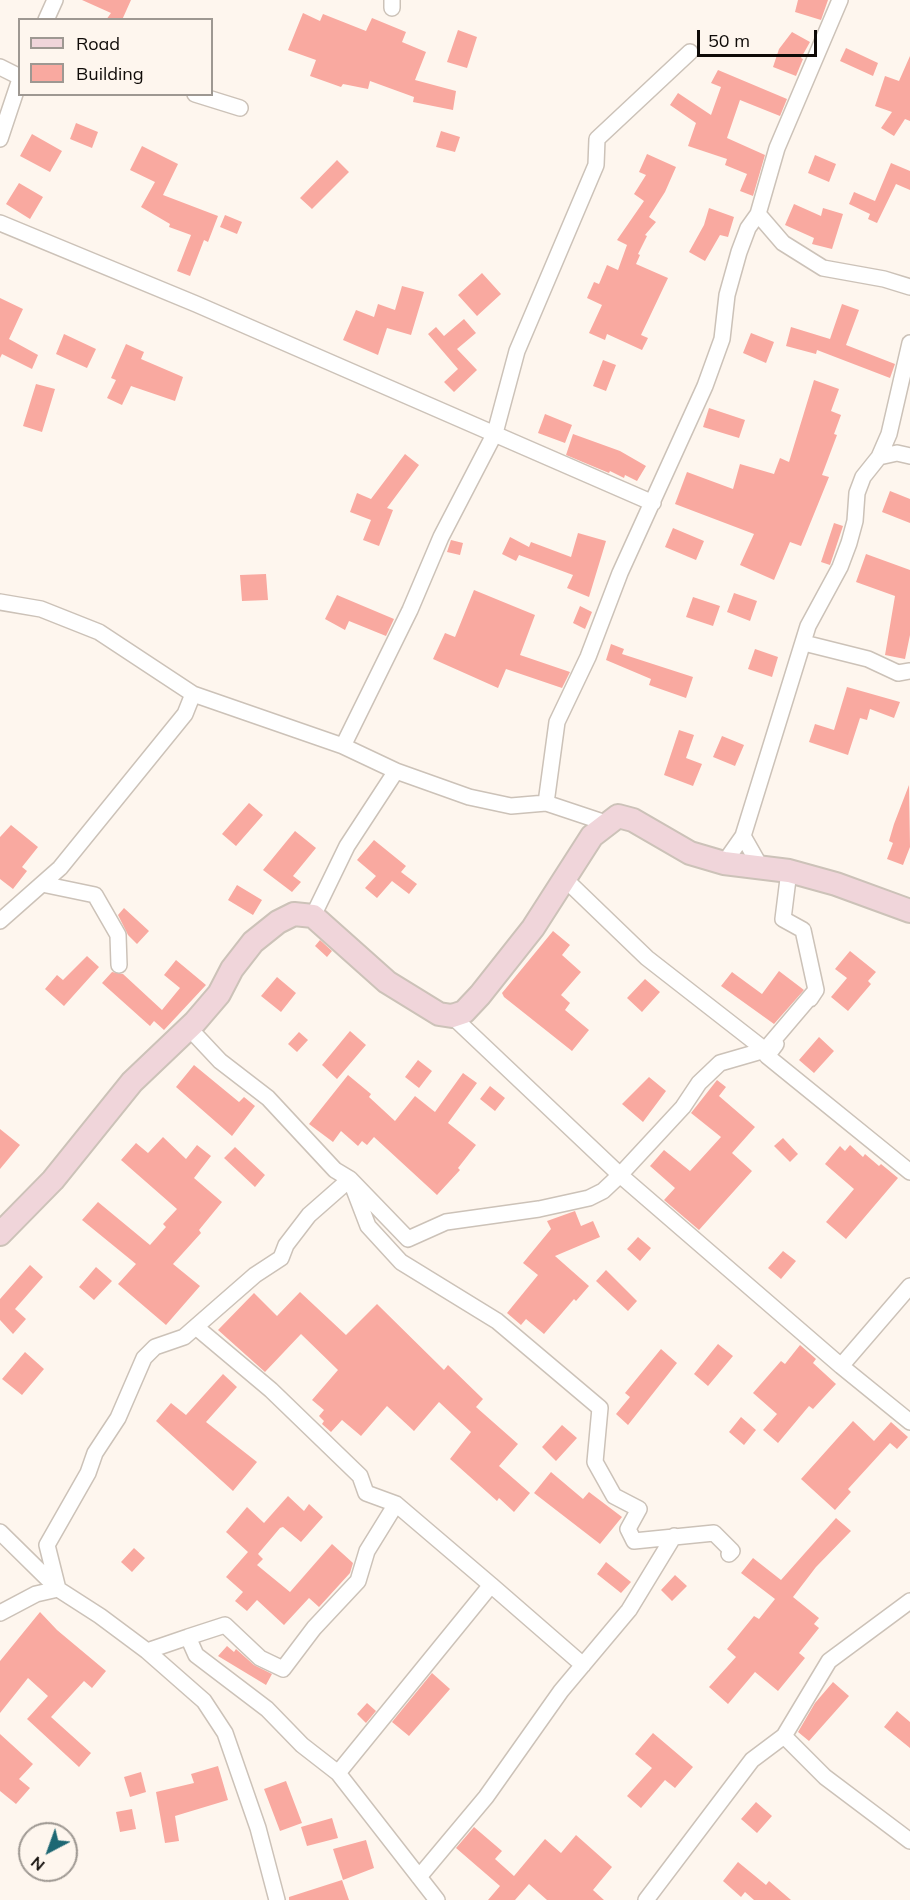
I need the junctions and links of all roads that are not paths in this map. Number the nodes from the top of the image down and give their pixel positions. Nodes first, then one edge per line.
1 (55, 0) edge
2 (840, 0) edge
3 (47, 18) edge
4 (690, 52) dead end
5 (0, 67) edge
6 (18, 77) edge
7 (18, 84) edge
8 (201, 96) edge
9 (240, 108) dead end
10 (0, 139) edge
11 (758, 214) junction
12 (0, 223) edge
13 (910, 287) edge
14 (910, 343) edge
15 (495, 433) junction
16 (910, 456) edge
17 (879, 457) junction
18 (653, 503) junction
19 (0, 602) edge
20 (804, 643) junction
21 (910, 671) edge
22 (193, 693) junction
23 (343, 746) junction
24 (396, 771) junction
25 (546, 803) junction
26 (606, 823) junction
27 (743, 836) junction
28 (724, 863) junction
29 (760, 866) junction
30 (789, 871) junction
31 (566, 880) junction
32 (42, 884) junction
33 (910, 911) edge
34 (313, 916) junction
35 (0, 921) edge
36 (119, 965) dead end
37 (816, 990) junction
38 (452, 1016) junction
39 (189, 1028) junction
40 (765, 1050) junction
41 (910, 1172) edge
42 (620, 1175) junction
43 (350, 1179) junction
44 (0, 1234) edge
45 (910, 1286) edge
46 (196, 1327) junction
47 (841, 1366) junction
48 (910, 1422) edge
49 (396, 1504) junction
50 (0, 1532) edge
51 (674, 1536) junction
52 (729, 1554) dead end
53 (491, 1585) junction
54 (58, 1589) junction
55 (910, 1601) edge
56 (0, 1613) edge
57 (188, 1637) junction
58 (147, 1651) junction
59 (583, 1665) junction
60 (784, 1736) junction
61 (338, 1773) junction
62 (910, 1841) edge
63 (419, 1876) junction
64 (277, 1900) edge
65 (437, 1900) edge
66 (646, 1900) edge

1 - 3 street
2 - 11 street
4 - 15 street
5 - 6 street
7 - 10 street
8 - 9 street
11 - 13 street
11 - 18 street
12 - 15 street
14 - 17 street
15 - 18 street
15 - 23 street
16 - 17 street
17 - 20 street
18 - 25 street
19 - 22 street
20 - 21 street
20 - 27 street
22 - 23 street
22 - 32 street
23 - 24 street
24 - 25 street
24 - 34 street
25 - 26 street
26 - 28 street
26 - 31 street
27 - 28 street
27 - 29 street
28 - 29 street
29 - 30 street
30 - 33 street
30 - 37 street
31 - 38 street
31 - 40 street
32 - 35 street
32 - 36 street
34 - 38 street
34 - 39 street
37 - 40 street
37 - 41 street
38 - 42 street
39 - 43 street
39 - 44 street
40 - 42 street
42 - 43 street
42 - 47 street
43 - 46 street
43 - 51 street
45 - 47 street
46 - 49 street
46 - 54 street
47 - 48 street
49 - 53 street
49 - 57 street
50 - 54 street
51 - 52 street
51 - 59 street
53 - 59 street
53 - 61 street
54 - 56 street
54 - 58 street
55 - 60 street
57 - 58 street
57 - 61 street
58 - 64 street
59 - 63 street
60 - 62 street
60 - 66 street
61 - 63 street
63 - 65 street

